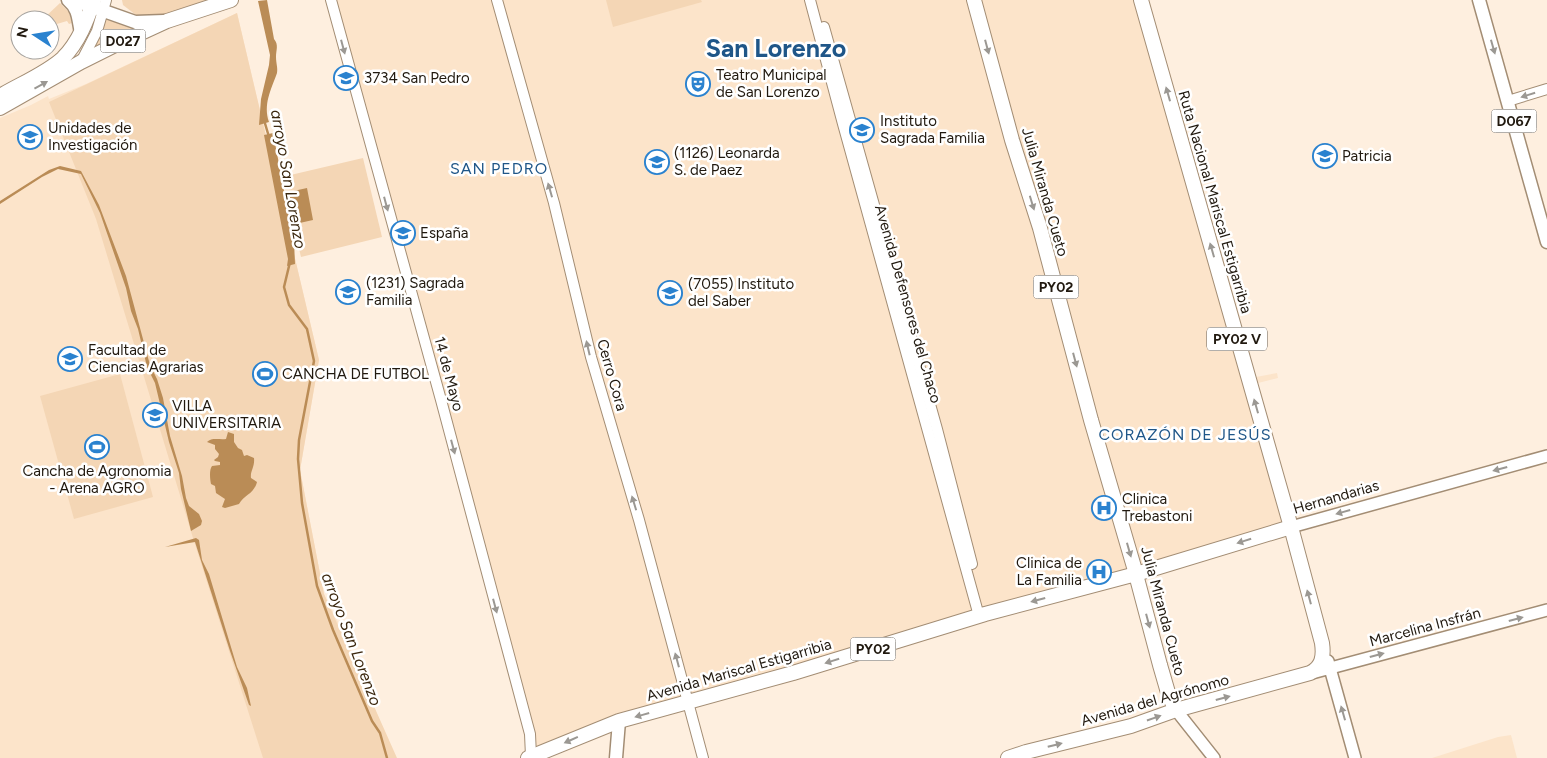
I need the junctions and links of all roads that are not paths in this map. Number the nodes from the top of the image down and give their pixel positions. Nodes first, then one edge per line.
1 (68, 0) edge
2 (73, 0) edge
3 (231, 0) edge
4 (331, 0) edge
5 (497, 0) edge
6 (810, 0) edge
7 (817, 0) edge
8 (974, 0) edge
9 (1142, 0) edge
10 (1479, 0) edge
11 (99, 4) edge
12 (167, 21) junction
13 (81, 33) junction
14 (80, 62) junction
15 (1547, 89) edge
16 (0, 96) edge
17 (1508, 100) junction
18 (0, 108) edge
19 (1547, 242) edge
20 (1547, 456) edge
21 (1291, 526) junction
22 (1136, 574) junction
23 (1547, 610) edge
24 (982, 615) junction
25 (1322, 644) junction
26 (1330, 668) junction
27 (1310, 673) junction
28 (688, 702) junction
29 (1176, 710) junction
30 (615, 723) junction
31 (530, 757) edge
32 (608, 758) edge
33 (616, 758) edge
34 (703, 758) edge
35 (1008, 758) edge
36 (1214, 758) edge
37 (1355, 758) edge

1 - 13 main road
2 - 11 main road
3 - 12 highway, D027
4 -> 31 street, 14 de Mayo
28 -> 5 street, Cerro Cora
6 - 24 street, Avenida Defensores del Chaco
7 - 24 street, Avenida Defensores del Chaco
8 -> 22 highway, Julia Miranda Cueto / PY02
21 -> 9 highway, Ruta Nacional Mariscal Estigarribia / PY02 V
10 -> 17 main road, D067
11 - 12 main road
11 - 13 highway, D027
11 - 14 street
12 - 14 highway, D027
13 - 16 highway, D027
18 -> 14 highway, D027
15 -> 17 street
17 - 19 main road, D067
20 -> 21 main road, Hernandarias
21 -> 22 highway, Hernandarias / PY02
25 -> 21 highway, Ruta Nacional Mariscal Estigarribia / PY02 V
22 -> 24 highway, Avenida Mariscal Estigarribia / PY02
22 -> 29 highway, Julia Miranda Cueto / PY02
26 -> 23 main road, Marcelina Insfrán
24 -> 28 highway, Avenida Mariscal Estigarribia / PY02
25 - 26 main road
25 - 27 highway, PY02 V
26 - 27 main road, Marcelina Insfrán
37 -> 26 main road
29 -> 27 highway, Avenida del Agrónomo
28 -> 30 highway, Avenida Mariscal Estigarribia / PY02
28 - 34 street, Cerro Cora
35 -> 29 highway, Avenida del Agrónomo
29 - 36 main road
30 -> 31 highway, PY02
30 - 32 main road
30 - 33 main road

